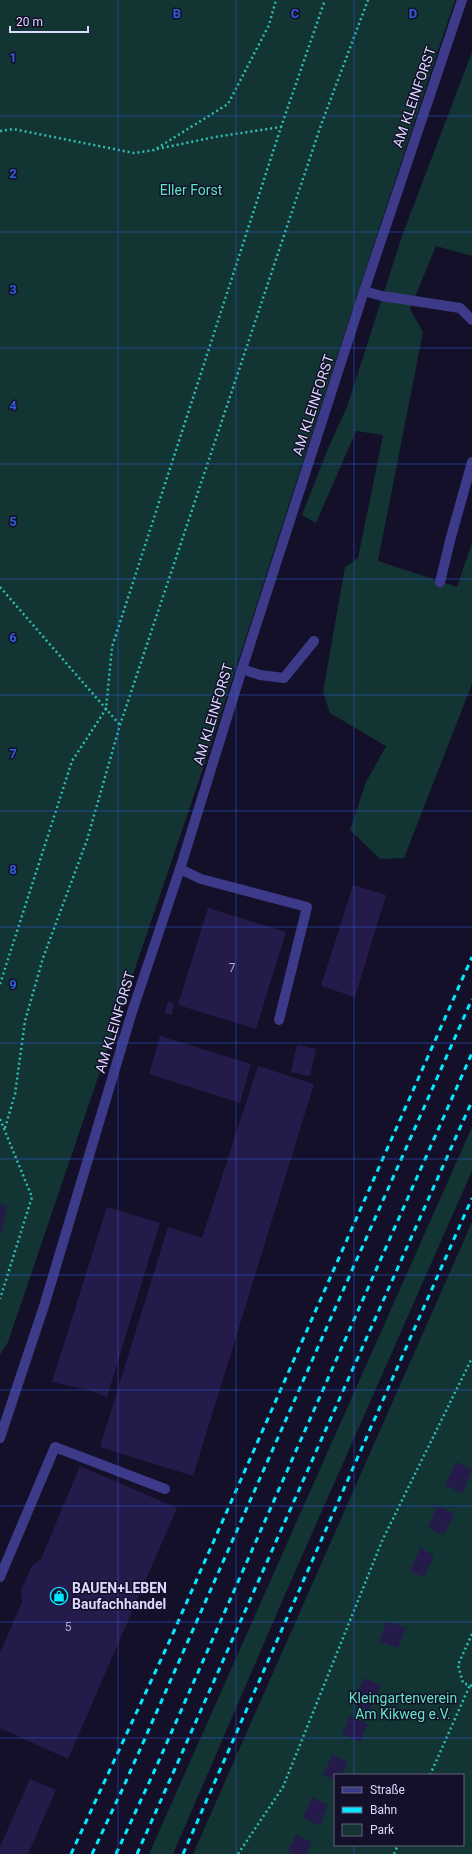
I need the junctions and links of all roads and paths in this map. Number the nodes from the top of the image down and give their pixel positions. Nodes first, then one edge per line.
1 (276, 0) edge
2 (325, 0) edge
3 (368, 0) edge
4 (462, 0) edge
5 (281, 127) junction
6 (0, 131) edge
7 (154, 150) junction
8 (364, 291) junction
9 (472, 320) edge
10 (472, 462) edge
11 (440, 582) dead end
12 (0, 587) edge
13 (314, 641) dead end
14 (242, 669) junction
15 (106, 709) junction
16 (120, 725) junction
17 (180, 869) junction
18 (0, 984) edge
19 (279, 1020) dead end
20 (0, 1119) edge
21 (0, 1127) edge
22 (5, 1128) junction
23 (0, 1299) edge
24 (472, 1358) edge
25 (0, 1438) edge
26 (165, 1489) dead end
27 (0, 1576) edge
28 (472, 1634) edge
29 (471, 1685) edge
30 (430, 1774) edge
31 (238, 1854) edge

1 - 7 path
2 - 5 path
3 - 16 path
4 - 8 street, AM KLEINFORST
5 - 7 path
5 - 15 path
6 - 7 path
8 - 9 street
8 - 14 street, AM KLEINFORST
10 - 11 street
12 - 15 path
13 - 14 street
14 - 17 street, AM KLEINFORST
15 - 16 path
15 - 18 path
16 - 22 path
17 - 19 street
17 - 25 street, AM KLEINFORST
20 - 22 path
21 - 22 path
22 - 23 path
24 - 31 path
26 - 27 street
28 - 29 path
29 - 30 path

